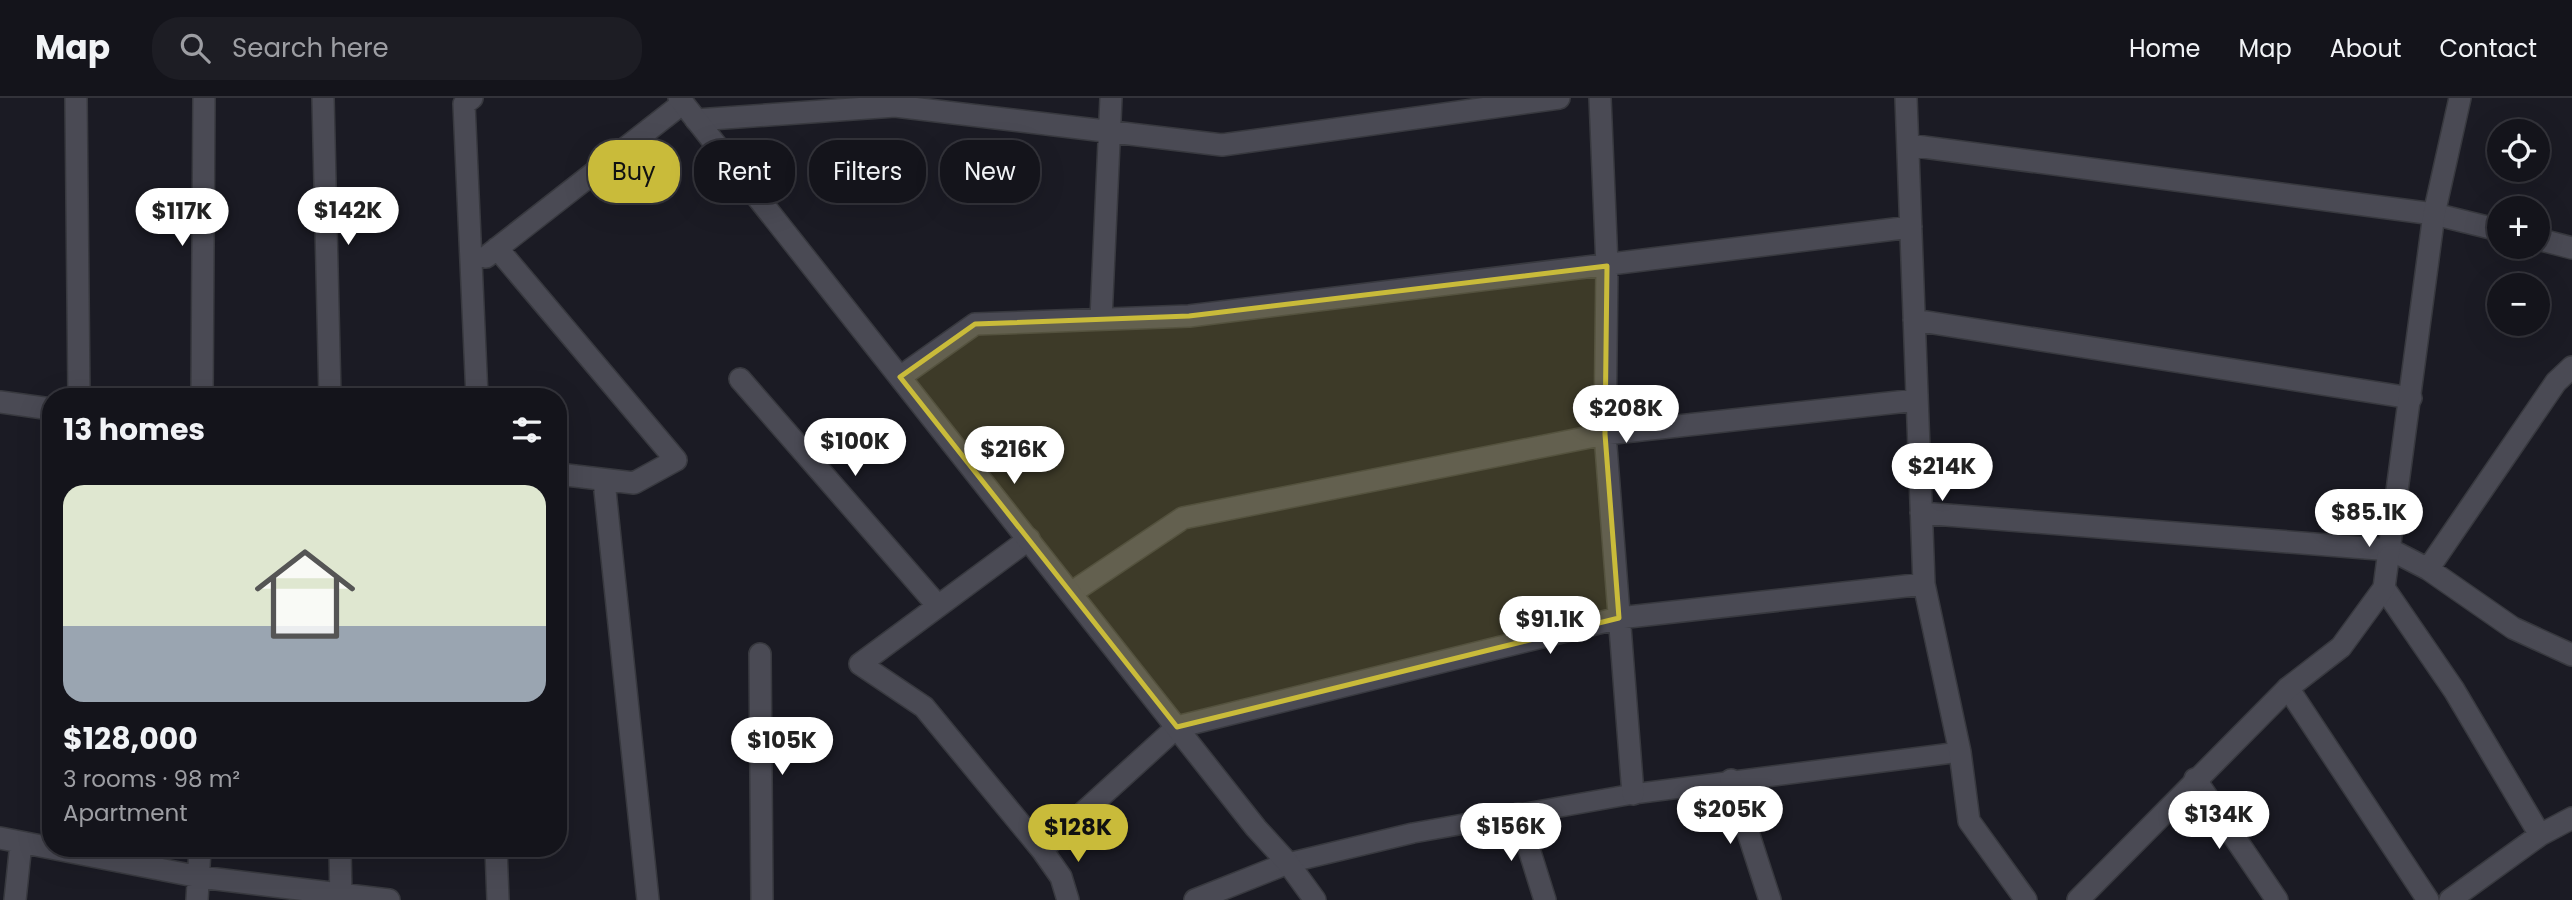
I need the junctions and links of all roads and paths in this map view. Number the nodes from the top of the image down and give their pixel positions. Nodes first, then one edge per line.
1 (76, 98) edge
2 (204, 98) edge
3 (323, 98) edge
4 (472, 98) edge
5 (1111, 98) edge
6 (1559, 98) edge
7 (1600, 98) edge
8 (1906, 98) edge
9 (2460, 98) edge
10 (681, 100) edge
11 (696, 120) junction
12 (1110, 132) junction
13 (1908, 145) junction
14 (2434, 214) junction
15 (1911, 227) junction
16 (2487, 227) edge
17 (2550, 242) edge
18 (497, 248) junction
19 (2572, 248) edge
20 (1607, 266) junction
21 (472, 268) junction
22 (1101, 319) junction
23 (1914, 320) junction
24 (2572, 367) edge
25 (900, 377) junction
26 (740, 379) dead end
27 (79, 388) edge
28 (202, 388) edge
29 (330, 388) edge
30 (477, 388) edge
31 (2410, 398) junction
32 (1917, 400) junction
33 (0, 402) edge
34 (42, 408) edge
35 (1605, 434) junction
36 (567, 475) edge
37 (604, 481) junction
38 (1921, 513) junction
39 (1029, 539) junction
40 (2391, 550) junction
41 (2428, 569) junction
42 (1924, 584) junction
43 (2384, 588) junction
44 (1071, 593) junction
45 (938, 606) junction
46 (1619, 618) junction
47 (760, 654) dead end
48 (2572, 655) edge
49 (2288, 688) junction
50 (1177, 727) junction
51 (1961, 752) junction
52 (2195, 779) junction
53 (1731, 780) junction
54 (1633, 794) junction
55 (1518, 814) junction
56 (2572, 818) edge
57 (2540, 835) junction
58 (0, 838) edge
59 (21, 843) junction
60 (42, 846) edge
61 (1042, 849) junction
62 (106, 857) edge
63 (200, 857) edge
64 (340, 857) edge
65 (496, 857) edge
66 (1288, 863) junction
67 (200, 877) junction
68 (341, 897) edge
69 (15, 900) edge
70 (197, 900) edge
71 (389, 900) edge
72 (499, 900) edge
73 (648, 900) edge
74 (762, 900) edge
75 (1068, 900) edge
76 (1195, 900) edge
77 (1315, 900) edge
78 (1545, 900) edge
79 (1769, 900) edge
80 (2026, 900) edge
81 (2078, 900) edge
82 (2277, 900) edge
83 (2428, 900) edge
84 (2450, 900) edge

1 - 27 street
2 - 28 street
3 - 29 street
4 - 21 street
5 - 12 street
6 - 12 street
7 - 20 street
8 - 13 street
9 - 14 street
10 - 11 street
10 - 18 street
11 - 12 street
11 - 25 street
12 - 22 street
13 - 14 street
13 - 15 street
14 - 16 street
14 - 31 street
15 - 20 street
15 - 23 street
17 - 19 street
18 - 21 street
18 - 37 street
20 - 22 street
20 - 35 street
21 - 30 street
22 - 25 street
23 - 31 street
23 - 32 street
24 - 41 street
25 - 39 street
26 - 45 street
31 - 40 street
32 - 35 street
32 - 38 street
33 - 34 street
35 - 44 street
35 - 46 street
36 - 37 street
37 - 73 street
38 - 40 street
38 - 42 street
39 - 44 street
39 - 45 street
40 - 41 street
40 - 43 street
41 - 48 street
42 - 46 street
42 - 51 street
43 - 49 street
43 - 57 street
44 - 50 street
45 - 61 street
46 - 50 street
46 - 54 street
47 - 74 street
49 - 52 street
49 - 83 street
50 - 61 street
50 - 66 street
51 - 53 lane
51 - 80 street
52 - 81 street
52 - 82 street
53 - 54 lane
53 - 79 street
54 - 55 lane
55 - 66 lane
55 - 78 street
56 - 57 street
57 - 84 street
58 - 59 street
59 - 60 street
59 - 69 street
61 - 75 street
62 - 67 street
63 - 67 street
64 - 68 street
65 - 72 street
66 - 76 street
66 - 77 street
67 - 68 street
67 - 70 street
68 - 71 street

